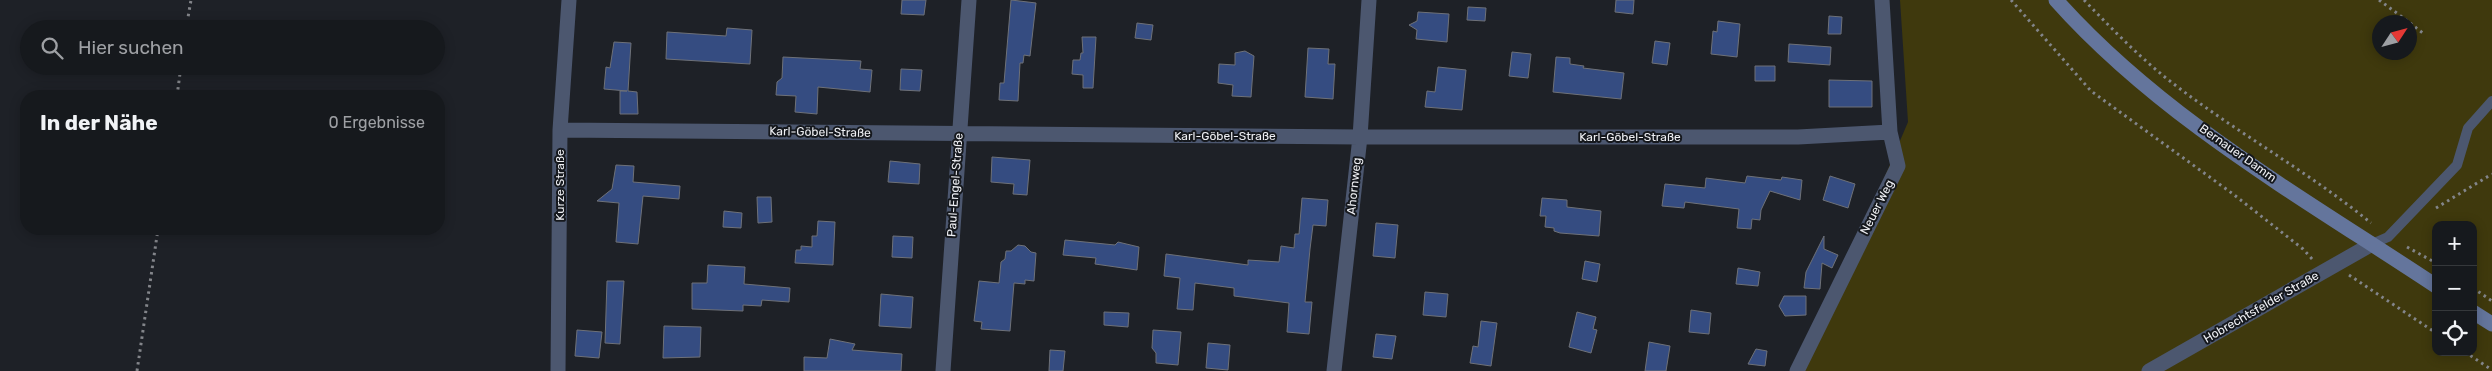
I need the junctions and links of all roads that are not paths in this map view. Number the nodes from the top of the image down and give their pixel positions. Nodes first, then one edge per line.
1 (569, 0) edge
2 (969, 0) edge
3 (1369, 0) edge
4 (1882, 0) edge
5 (2056, 0) edge
6 (2492, 101) edge
7 (560, 130) junction
8 (1890, 132) junction
9 (958, 134) junction
10 (1360, 137) junction
11 (2372, 244) junction
12 (2432, 283) edge
13 (2477, 315) edge
14 (2492, 324) edge
15 (558, 371) edge
16 (943, 371) edge
17 (1334, 371) edge
18 (1797, 371) edge
19 (2149, 371) edge

1 - 7 street, Kurze Straße
2 - 9 street, Paul-Engel-Straße
3 - 10 street, Ahornweg
4 - 8 street, Neuer Weg
5 - 11 main road, Bernauer Damm
6 - 11 lane
7 - 9 street, Karl-Göbel-Straße
7 - 15 street, Kurze Straße
8 - 10 street, Karl-Göbel-Straße
8 - 18 street, Neuer Weg
9 - 10 street, Karl-Göbel-Straße
9 - 16 street, Paul-Engel-Straße
10 - 17 street, Ahornweg
11 - 12 main road, Bernauer Damm
11 - 19 street, Hobrechtsfelder Straße
13 - 14 main road

